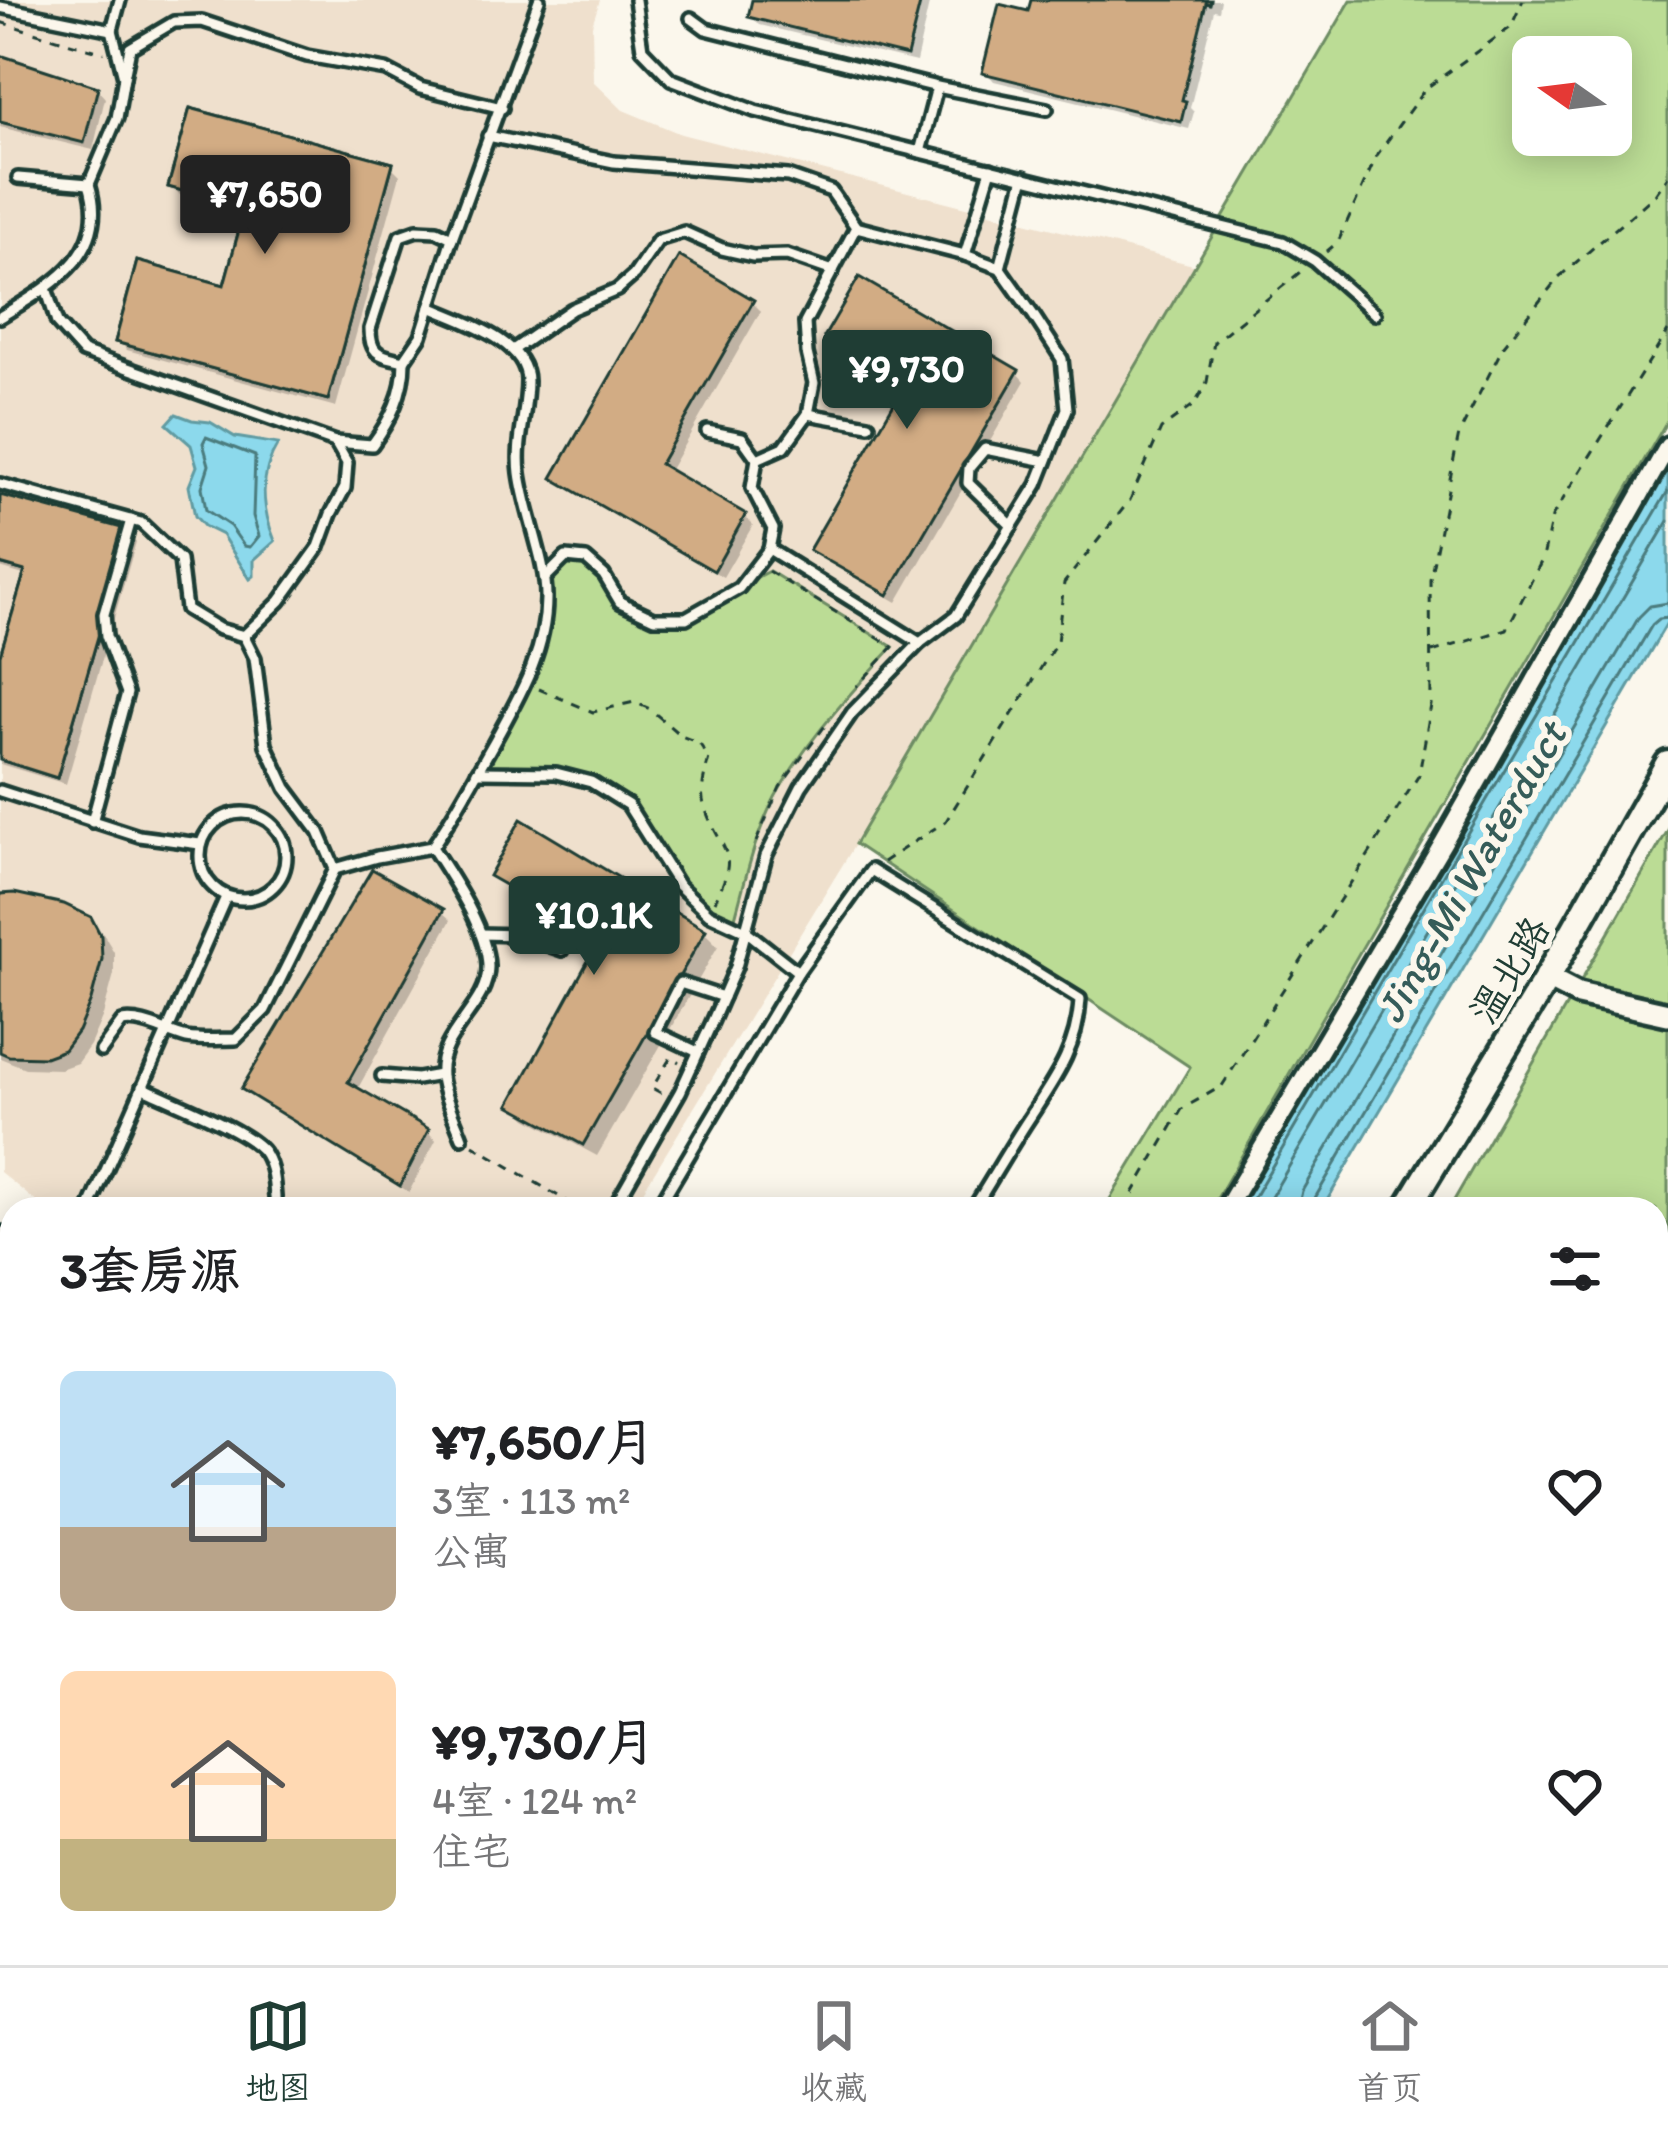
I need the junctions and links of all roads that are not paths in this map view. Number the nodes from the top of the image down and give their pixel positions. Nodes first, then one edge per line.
1 (121, 0) edge
2 (539, 0) edge
3 (635, 0) edge
4 (0, 8) edge
5 (691, 18) dead end
6 (112, 30) junction
7 (124, 77) junction
8 (937, 87) junction
9 (502, 108) junction
10 (1046, 109) dead end
11 (488, 136) junction
12 (920, 152) junction
13 (991, 169) junction
14 (1024, 177) junction
15 (19, 178) dead end
16 (89, 184) junction
17 (856, 227) junction
18 (452, 238) junction
19 (965, 255) junction
20 (1000, 268) junction
21 (833, 271) junction
22 (46, 288) junction
23 (430, 307) junction
24 (1375, 314) dead end
25 (0, 317) edge
26 (513, 350) junction
27 (404, 361) junction
28 (808, 414) junction
29 (869, 425) dead end
30 (707, 431) dead end
31 (334, 442) junction
32 (1668, 446) edge
33 (757, 459) junction
34 (1046, 461) junction
35 (0, 484) edge
36 (130, 520) junction
37 (1012, 526) junction
38 (769, 549) junction
39 (545, 578) junction
40 (244, 636) junction
41 (920, 644) junction
42 (1668, 764) edge
43 (477, 772) junction
44 (0, 790) edge
45 (92, 823) junction
46 (200, 844) junction
47 (432, 847) junction
48 (335, 869) junction
49 (226, 897) junction
50 (746, 931) junction
51 (481, 934) junction
52 (562, 950) dead end
53 (798, 972) junction
54 (1546, 978) junction
55 (723, 997) junction
56 (1668, 1014) edge
57 (166, 1033) junction
58 (101, 1051) dead end
59 (698, 1052) junction
60 (440, 1075) junction
61 (382, 1076) dead end
62 (142, 1088) junction
63 (462, 1138) road end
64 (93, 1197) edge
65 (275, 1197) edge
66 (620, 1197) edge
67 (664, 1197) edge
68 (981, 1197) edge
69 (1233, 1197) edge
70 (1414, 1197) edge

1 - 6 lane
2 - 9 lane
3 - 12 lane
4 - 6 lane
5 - 8 lane
6 - 7 lane
7 - 9 lane
7 - 16 lane
8 - 10 lane
8 - 12 lane
9 - 11 lane
11 - 17 lane
11 - 18 lane
12 - 13 lane
13 - 14 lane
13 - 19 lane
14 - 20 lane
14 - 24 lane
15 - 16 lane
16 - 22 lane
17 - 19 lane
17 - 21 lane
18 - 23 lane
18 - 27 lane
19 - 20 lane
20 - 34 lane
21 - 26 lane
21 - 28 lane
22 - 25 lane
22 - 31 lane
23 - 26 lane
23 - 27 lane
26 - 39 lane
27 - 31 lane
28 - 29 lane
28 - 33 lane
30 - 33 lane
31 - 40 lane
32 - 69 street
33 - 38 lane
34 - 37 lane
34 - 37 lane
35 - 36 lane
36 - 40 lane
36 - 45 lane
37 - 41 lane
38 - 39 lane
38 - 41 lane
39 - 43 lane
40 - 48 lane
41 - 50 lane
42 - 54 main road, 温北路
43 - 47 lane
43 - 50 lane
44 - 45 lane
45 - 46 lane
46 - 49 lane
46 - 49 lane
47 - 48 lane
47 - 51 lane
48 - 57 lane
49 - 57 lane
50 - 53 lane
50 - 55 lane
51 - 52 lane
51 - 60 lane
53 - 67 lane
53 - 68 lane
54 - 56 street
54 - 70 main road, 温北路
55 - 59 lane
55 - 59 lane
57 - 58 lane
57 - 62 lane
59 - 66 lane
60 - 61 lane
60 - 63 lane
62 - 64 lane
62 - 65 lane

